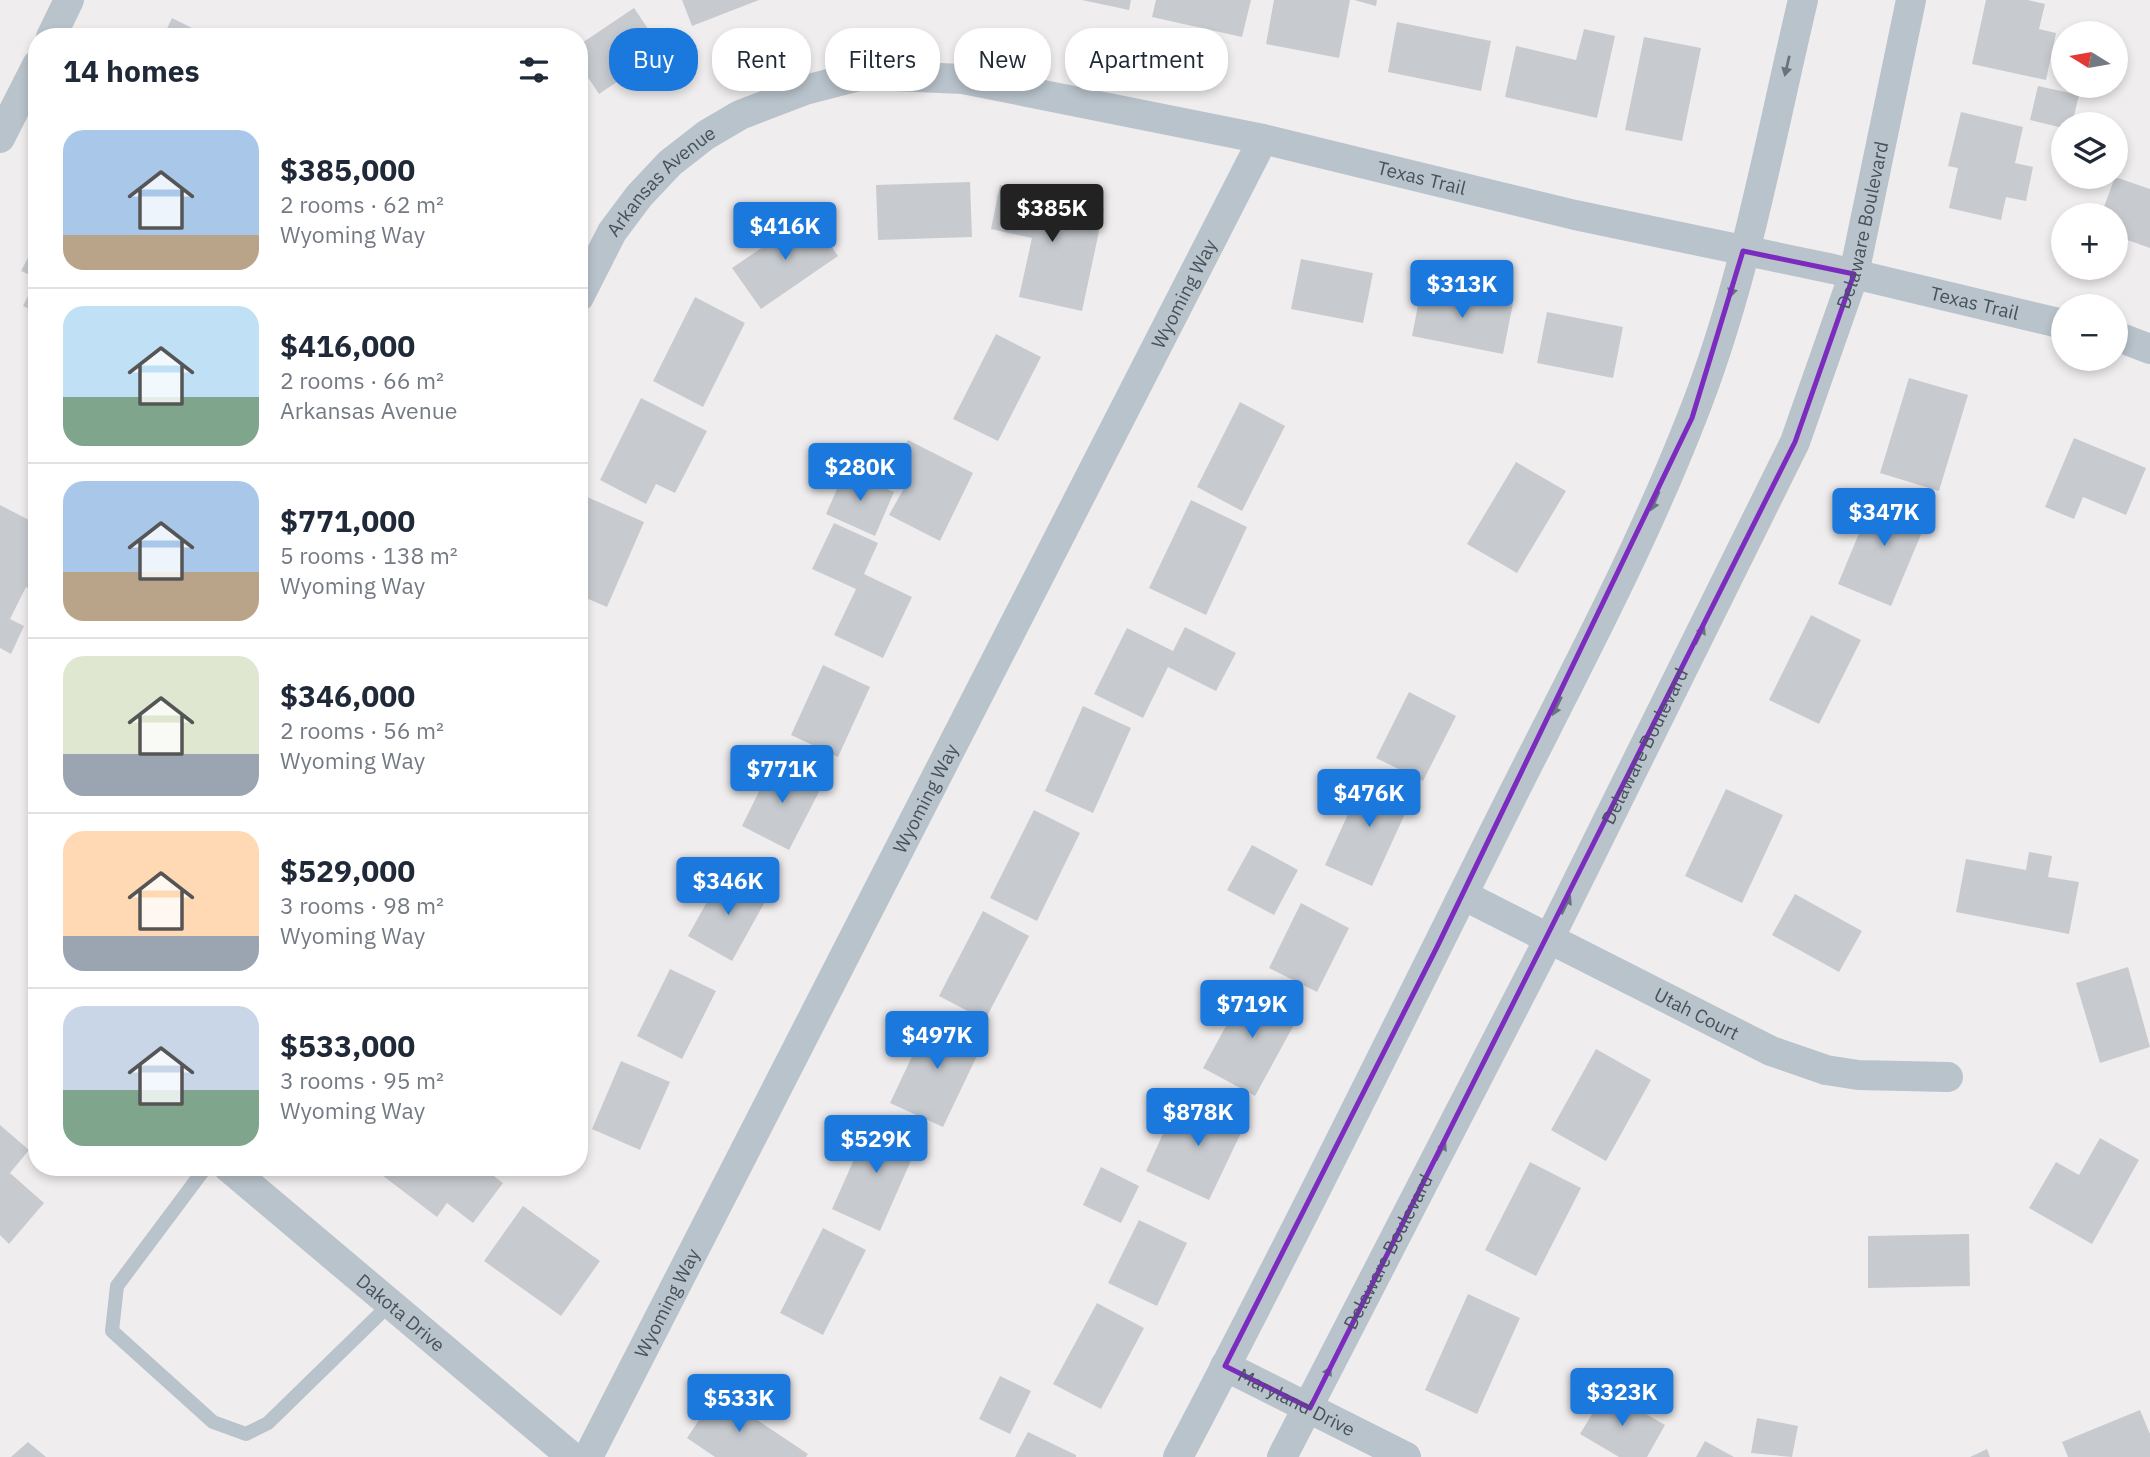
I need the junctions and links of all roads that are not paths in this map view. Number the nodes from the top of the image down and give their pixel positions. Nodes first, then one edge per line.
1 (69, 0) edge
2 (1803, 0) edge
3 (1911, 0) edge
4 (55, 28) edge
5 (28, 83) edge
6 (777, 101) joint
7 (0, 138) edge
8 (1263, 139) junction
9 (1744, 251) junction
10 (1854, 274) junction
11 (588, 279) edge
12 (2051, 321) edge
13 (2128, 341) edge
14 (2150, 349) edge
15 (1463, 895) junction
16 (1549, 939) junction
17 (1948, 1077) dead end
18 (199, 1176) edge
19 (239, 1176) edge
20 (391, 1303) junction
21 (1225, 1366) junction
22 (1310, 1408) junction
23 (572, 1457) edge
24 (588, 1457) edge
25 (1178, 1457) edge
26 (1282, 1457) edge
27 (1406, 1457) edge

1 - 4 street
2 -> 9 street
3 - 10 street, Delaware Boulevard
5 - 7 street
6 - 8 street, Texas Trail
6 - 11 street, Arkansas Avenue
8 - 9 street, Texas Trail
8 - 24 street, Wyoming Way
9 - 10 street, Texas Trail
9 -> 15 street
10 - 12 street, Texas Trail
16 -> 10 street, Delaware Boulevard
13 - 14 street
15 - 16 street, Utah Court
15 - 21 street
16 - 17 street, Utah Court
22 -> 16 street, Delaware Boulevard
18 - 20 lane
19 - 20 street, Dakota Drive
20 - 23 street, Dakota Drive
21 - 22 street, Maryland Drive
21 - 25 street
22 - 26 street, Delaware Boulevard
22 - 27 street, Maryland Drive

